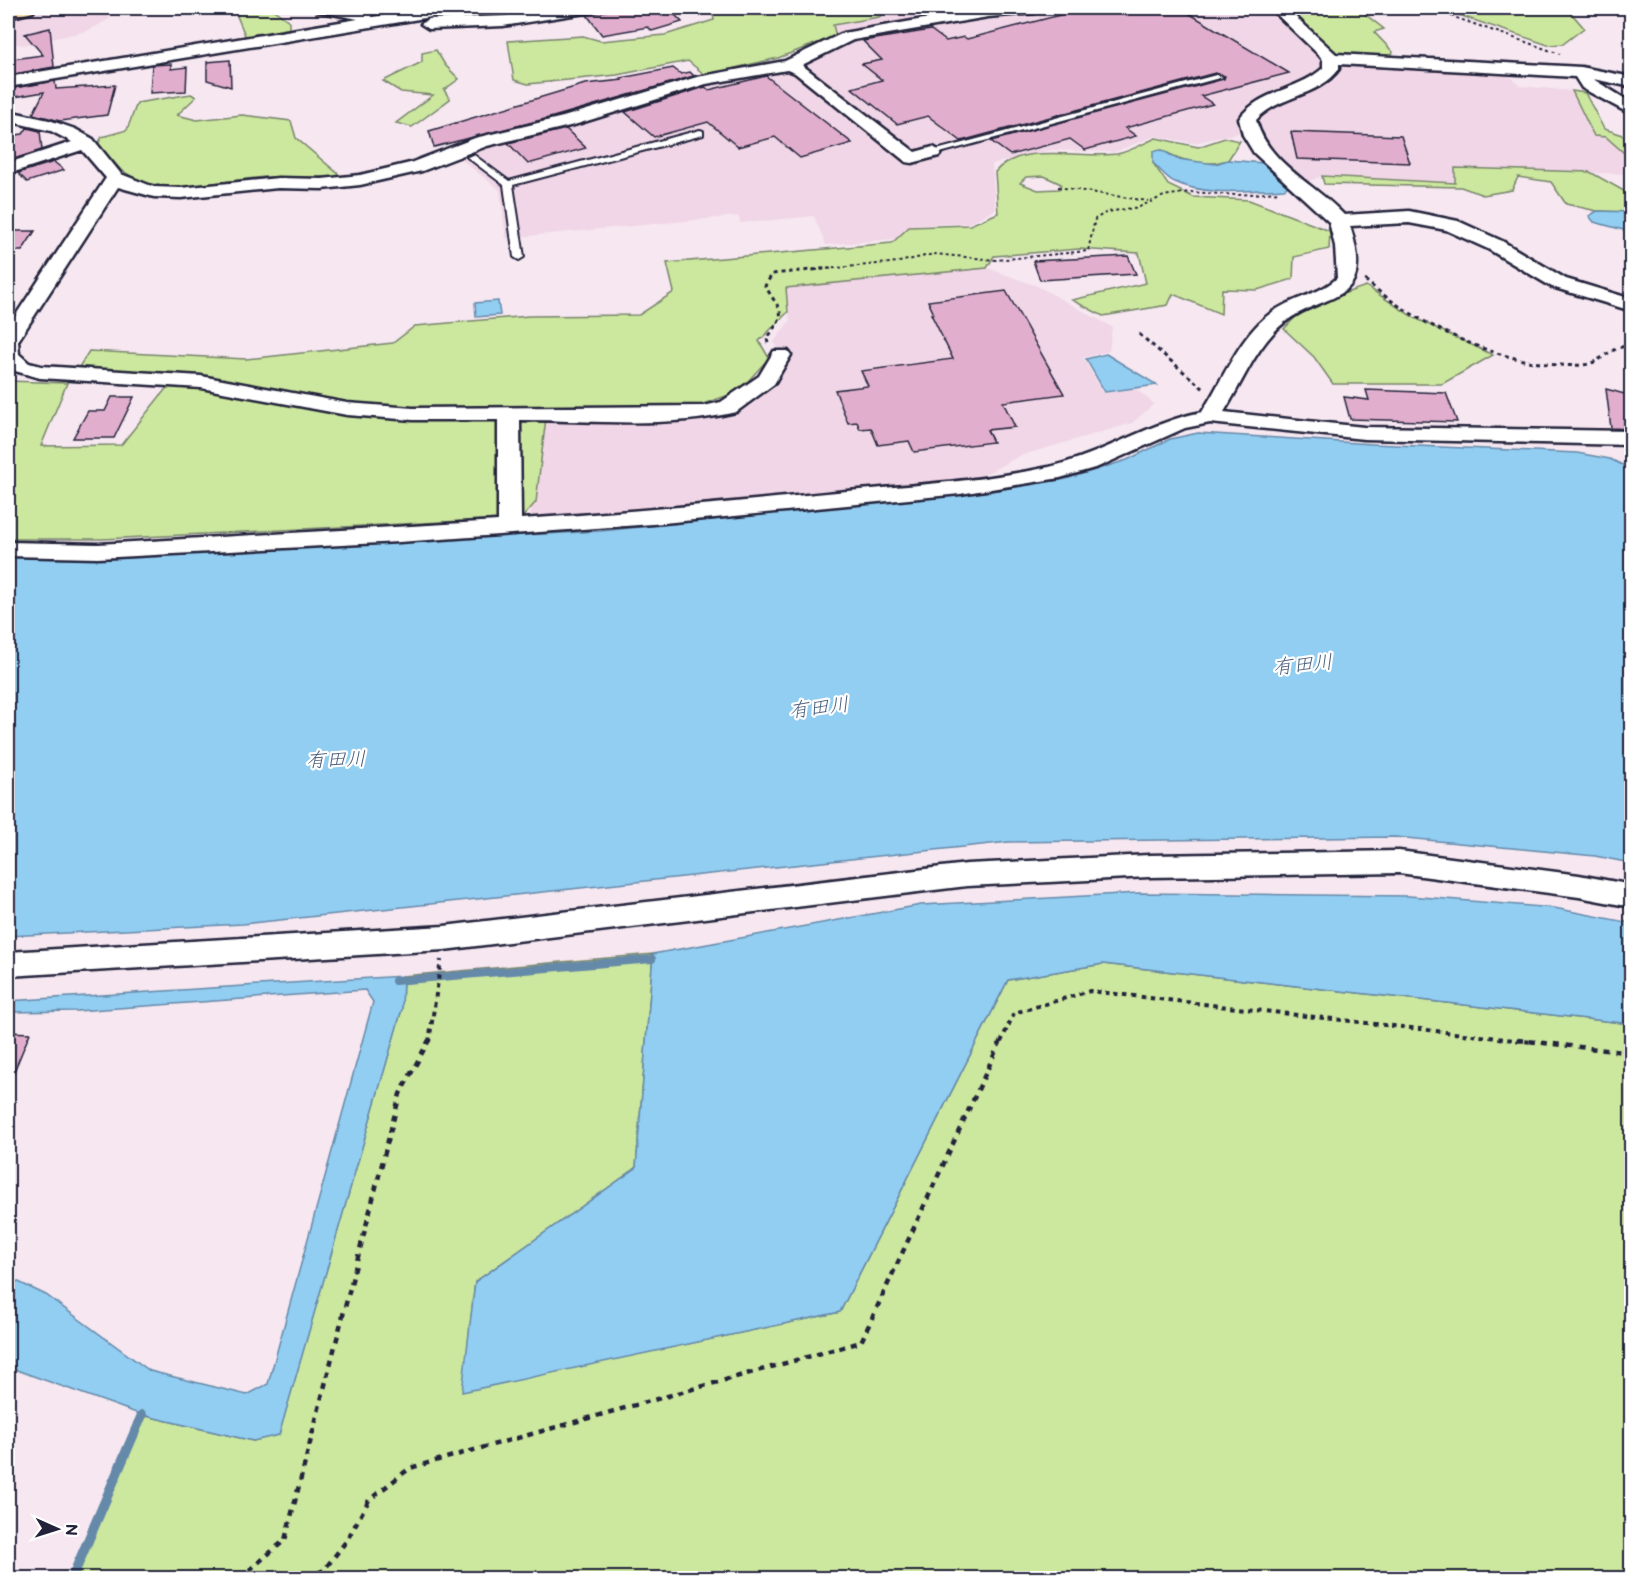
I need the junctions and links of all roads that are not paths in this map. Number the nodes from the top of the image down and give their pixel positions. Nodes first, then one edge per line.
1 (26, 8) edge
2 (322, 8) edge
3 (455, 8) edge
4 (585, 8) edge
5 (1035, 8) edge
6 (1278, 8) edge
7 (8, 12) edge
8 (386, 19) junction
9 (1331, 59) junction
10 (789, 65) junction
11 (1581, 72) junction
12 (1219, 78) dead end
13 (8, 82) edge
14 (1632, 82) edge
15 (1632, 110) edge
16 (8, 116) edge
17 (700, 133) dead end
18 (87, 143) junction
19 (933, 152) joint
20 (471, 157) dead end
21 (8, 169) edge
22 (115, 178) junction
23 (508, 184) junction
24 (1338, 221) junction
25 (519, 257) dead end
26 (1632, 305) edge
27 (782, 355) road end
28 (1214, 411) junction
29 (509, 414) junction
30 (1578, 438) junction
31 (1632, 438) edge
32 (1632, 456) edge
33 (510, 527) junction
34 (8, 549) edge
35 (1632, 896) edge
36 (8, 964) edge

1 - 7 highway
2 - 8 street
3 - 8 street
4 - 8 street
5 - 10 street
6 - 9 street
8 - 13 street
9 - 11 street
9 - 24 street
10 - 19 street
10 - 22 street
11 - 14 street
11 - 15 street
12 - 19 lane
16 - 18 street
17 - 23 lane
18 - 21 street
18 - 22 street
20 - 23 lane
22 - 29 street
23 - 25 lane
24 - 26 street
24 - 28 street
27 - 29 street
28 - 30 street
28 - 33 street
29 - 33 street
30 - 31 street
30 - 32 street
33 - 34 street
35 - 36 street

